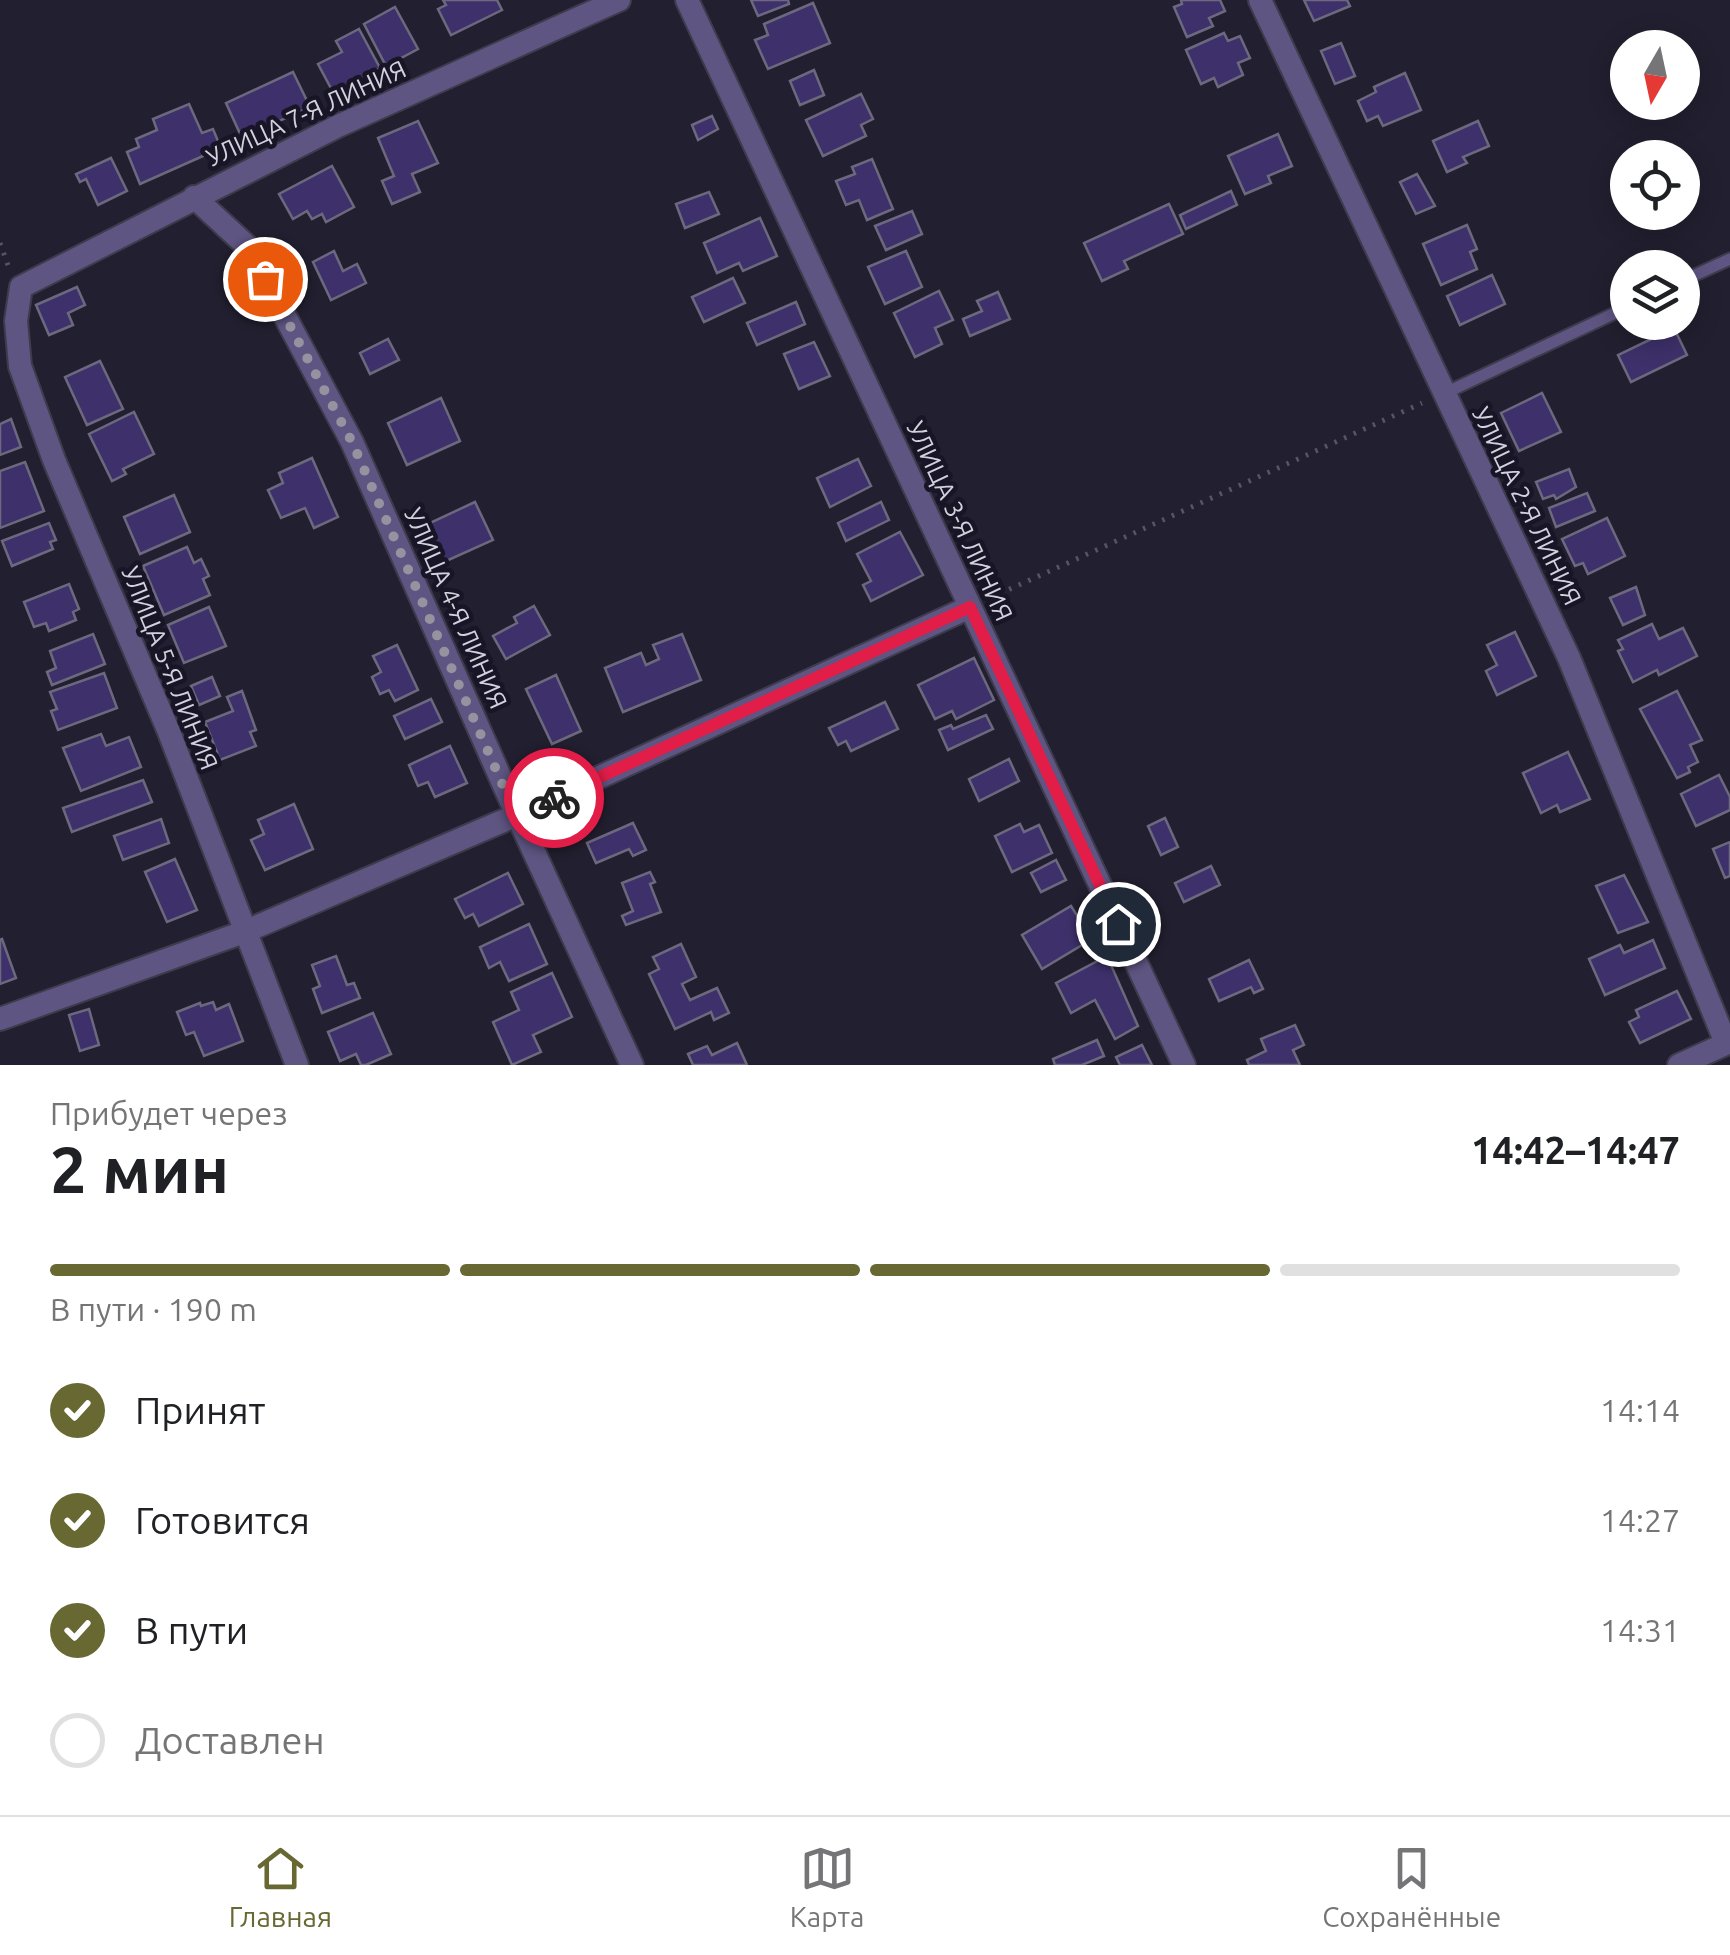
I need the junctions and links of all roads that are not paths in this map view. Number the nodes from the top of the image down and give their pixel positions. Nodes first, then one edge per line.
1 (619, 0) edge
2 (687, 0) edge
3 (1260, 0) edge
4 (194, 197) junction
5 (1730, 259) edge
6 (1700, 273) edge
7 (21, 287) joint
8 (1610, 315) edge
9 (1443, 394) junction
10 (970, 607) junction
11 (516, 815) junction
12 (244, 932) junction
13 (0, 1019) edge
14 (1728, 1042) edge
15 (297, 1065) edge
16 (632, 1065) edge
17 (1184, 1065) edge
18 (1678, 1065) edge

1 - 4 street, УЛИЦА 7-Я ЛИНИЯ
2 - 10 street, УЛИЦА 3-Я ЛИНИЯ
3 - 9 street, УЛИЦА 2-Я ЛИНИЯ
4 - 7 street, УЛИЦА 7-Я ЛИНИЯ
4 - 11 street, УЛИЦА 4-Я ЛИНИЯ
5 - 6 lane
7 - 12 street, УЛИЦА 5-Я ЛИНИЯ
8 - 9 lane
9 - 14 street, УЛИЦА 2-Я ЛИНИЯ
10 - 11 street
10 - 17 street, УЛИЦА 3-Я ЛИНИЯ
11 - 12 street
11 - 16 street, УЛИЦА 4-Я ЛИНИЯ
12 - 13 street
12 - 15 street, УЛИЦА 5-Я ЛИНИЯ
14 - 18 street

